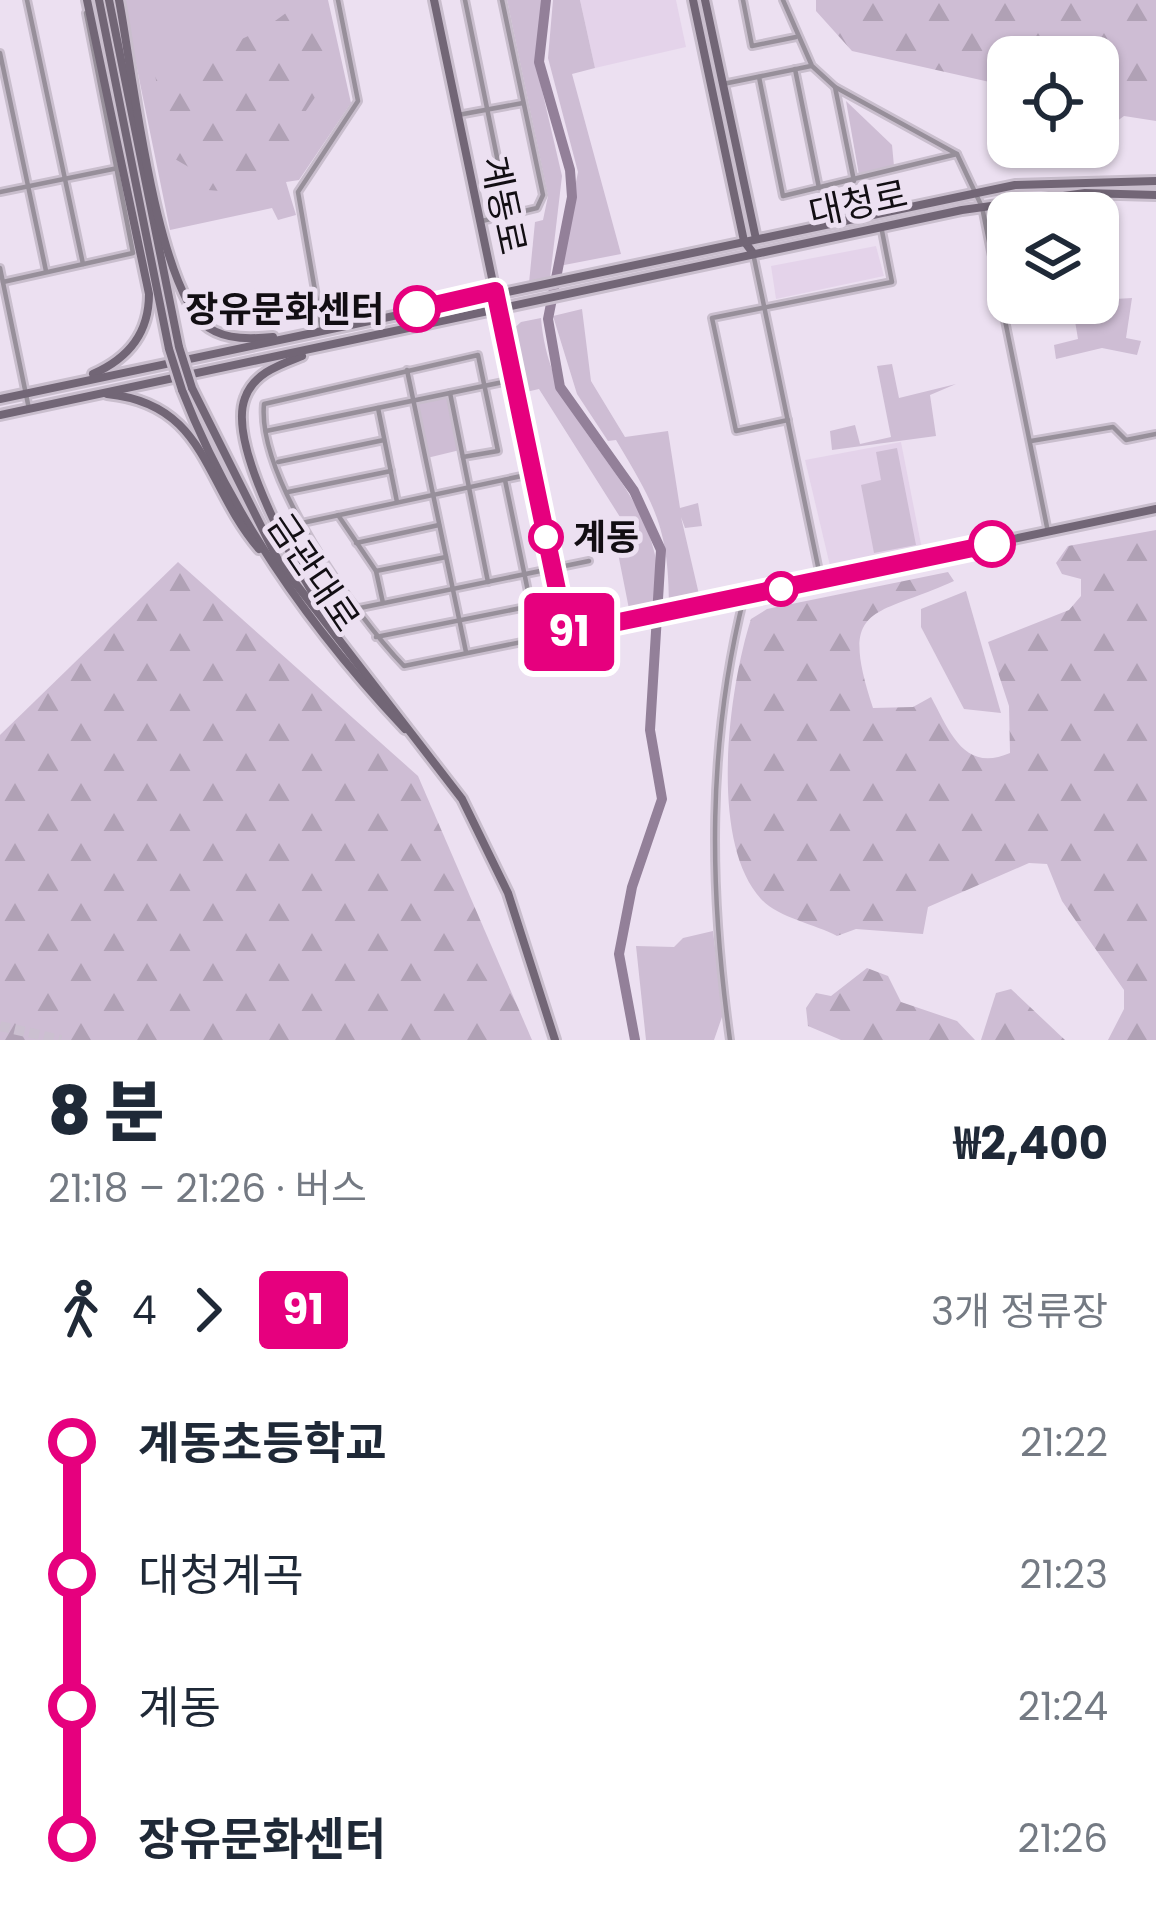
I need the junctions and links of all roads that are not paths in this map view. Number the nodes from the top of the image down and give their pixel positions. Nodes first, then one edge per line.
1 (27, 0) edge
2 (85, 0) edge
3 (99, 0) edge
4 (109, 0) edge
5 (119, 0) edge
6 (338, 0) edge
7 (434, 0) edge
8 (465, 0) edge
9 (502, 0) edge
10 (693, 0) edge
11 (705, 0) edge
12 (743, 0) edge
13 (783, 0) edge
14 (796, 37) junction
15 (0, 53) edge
16 (812, 66) junction
17 (795, 69) junction
18 (759, 77) junction
19 (723, 84) junction
20 (835, 87) junction
21 (523, 103) junction
22 (488, 109) junction
23 (458, 115) junction
24 (957, 154) junction
25 (141, 164) junction
26 (118, 168) junction
27 (133, 172) junction
28 (65, 178) junction
29 (854, 181) junction
30 (1156, 181) edge
31 (26, 186) junction
32 (819, 188) junction
33 (0, 192) edge
34 (973, 194) junction
35 (1156, 195) edge
36 (157, 205) junction
37 (982, 207) junction
38 (509, 216) junction
39 (480, 221) junction
40 (881, 226) junction
41 (756, 238) junction
42 (744, 241) junction
43 (136, 249) junction
44 (753, 253) junction
45 (83, 264) junction
46 (0, 268) edge
47 (46, 272) junction
48 (3, 282) edge
49 (495, 291) junction
50 (498, 307) junction
51 (764, 308) junction
52 (319, 332) junction
53 (322, 347) junction
54 (174, 348) junction
55 (407, 370) junction
56 (513, 380) junction
57 (73, 383) junction
58 (484, 386) junction
59 (187, 389) junction
60 (26, 393) junction
61 (450, 393) junction
62 (99, 394) junction
63 (0, 399) edge
64 (413, 401) junction
65 (377, 408) junction
66 (29, 409) junction
67 (0, 415) edge
68 (788, 420) junction
69 (265, 432) junction
70 (1156, 434) edge
71 (384, 440) junction
72 (1030, 441) junction
73 (463, 457) junction
74 (276, 462) junction
75 (391, 471) junction
76 (533, 474) junction
77 (505, 480) junction
78 (469, 487) junction
79 (288, 492) junction
80 (433, 495) junction
81 (397, 502) junction
82 (1156, 509) edge
83 (338, 515) junction
84 (302, 523) junction
85 (440, 525) junction
86 (1048, 532) junction
87 (356, 543) junction
88 (446, 556) junction
89 (589, 561) dead end
90 (273, 565) junction
91 (553, 568) junction
92 (376, 571) junction
93 (524, 574) junction
94 (820, 580) junction
95 (488, 582) junction
96 (453, 589) junction
97 (744, 597) junction
98 (382, 603) junction
99 (355, 609) junction
100 (459, 620) junction
101 (566, 633) junction
102 (376, 638) junction
103 (466, 653) junction
104 (358, 666) junction
105 (434, 760) junction
106 (555, 1040) edge
107 (730, 1040) edge

1 - 28 street
2 - 26 street
2 - 43 main road
3 - 27 main road
4 - 25 main road
5 - 36 main road
6 - 52 street
7 - 23 main road, 계동로
8 - 22 street
9 - 21 street
10 - 42 main road
11 - 19 main road
12 - 14 street
13 - 14 street
14 - 16 street
15 - 31 street
16 - 17 street
16 - 20 street
17 - 18 street
17 - 32 street
18 - 19 street
18 - 32 street
19 - 41 main road
20 - 24 street
20 - 29 street
21 - 22 street
21 - 38 street
22 - 23 street
22 - 38 street
23 - 39 main road, 계동로
24 - 29 street
24 - 34 street
25 - 36 main road
25 - 54 main road
26 - 28 street
26 - 43 street
27 - 43 main road
27 - 54 main road
28 - 31 street
28 - 45 street
29 - 32 street
30 - 34 main road, 대청로
31 - 33 street
31 - 47 street
34 - 37 street
34 - 41 main road, 대청로
35 - 37 main road, 대청로
36 - 52 main road
37 - 40 main road, 대청로
37 - 72 street
38 - 39 street
39 - 49 main road, 계동로
40 - 44 main road, 대청로
40 - 51 street
41 - 42 main road, 대청로
41 - 44 main road
42 - 44 main road
42 - 49 main road, 대청로
43 - 45 street
43 - 57 main road
44 - 50 main road, 대청로
44 - 51 street
45 - 47 street
46 - 48 street
47 - 48 street
48 - 60 street
49 - 50 main road, 계동로
49 - 52 main road
50 - 53 main road
50 - 56 main road, 계동로
51 - 68 street
51 - 68 street
52 - 57 main road
53 - 62 main road
53 - 104 main road
54 - 59 main road, bridge
55 - 58 street
55 - 64 street
55 - 69 street
56 - 58 street
56 - 76 main road, 계동로
57 - 60 main road
58 - 61 street
58 - 73 street
59 - 90 main road, 금관대로
59 - 104 main road, 금관대로
60 - 63 main road
60 - 66 street
61 - 64 street
61 - 73 street
62 - 66 main road
62 - 90 main road
64 - 65 street
64 - 80 street
65 - 69 street
65 - 71 street
66 - 67 main road
68 - 94 street
69 - 74 street
70 - 72 street
71 - 74 street
71 - 75 street
72 - 86 street
73 - 78 street
74 - 79 street
75 - 79 street
75 - 81 street
76 - 77 street
76 - 91 main road, 계동로
77 - 78 street
77 - 93 street
78 - 80 street
78 - 95 street
79 - 84 street
80 - 81 street
80 - 85 street
81 - 83 street
82 - 86 main road
83 - 84 street
83 - 87 street
84 - 99 street
85 - 87 street
85 - 88 street
86 - 94 main road
87 - 92 street
88 - 92 street
88 - 96 street
89 - 91 street
90 - 105 main road, 금관대로
91 - 93 street
91 - 101 main road, 계동로
92 - 98 street
93 - 95 street
93 - 100 street
94 - 97 main road
95 - 96 street
96 - 98 street
96 - 100 street
97 - 101 main road
97 - 107 street
98 - 99 street
99 - 102 street
100 - 102 street
100 - 103 street
101 - 103 street
102 - 103 street
104 - 105 main road, 금관대로
105 - 106 main road, 금관대로

